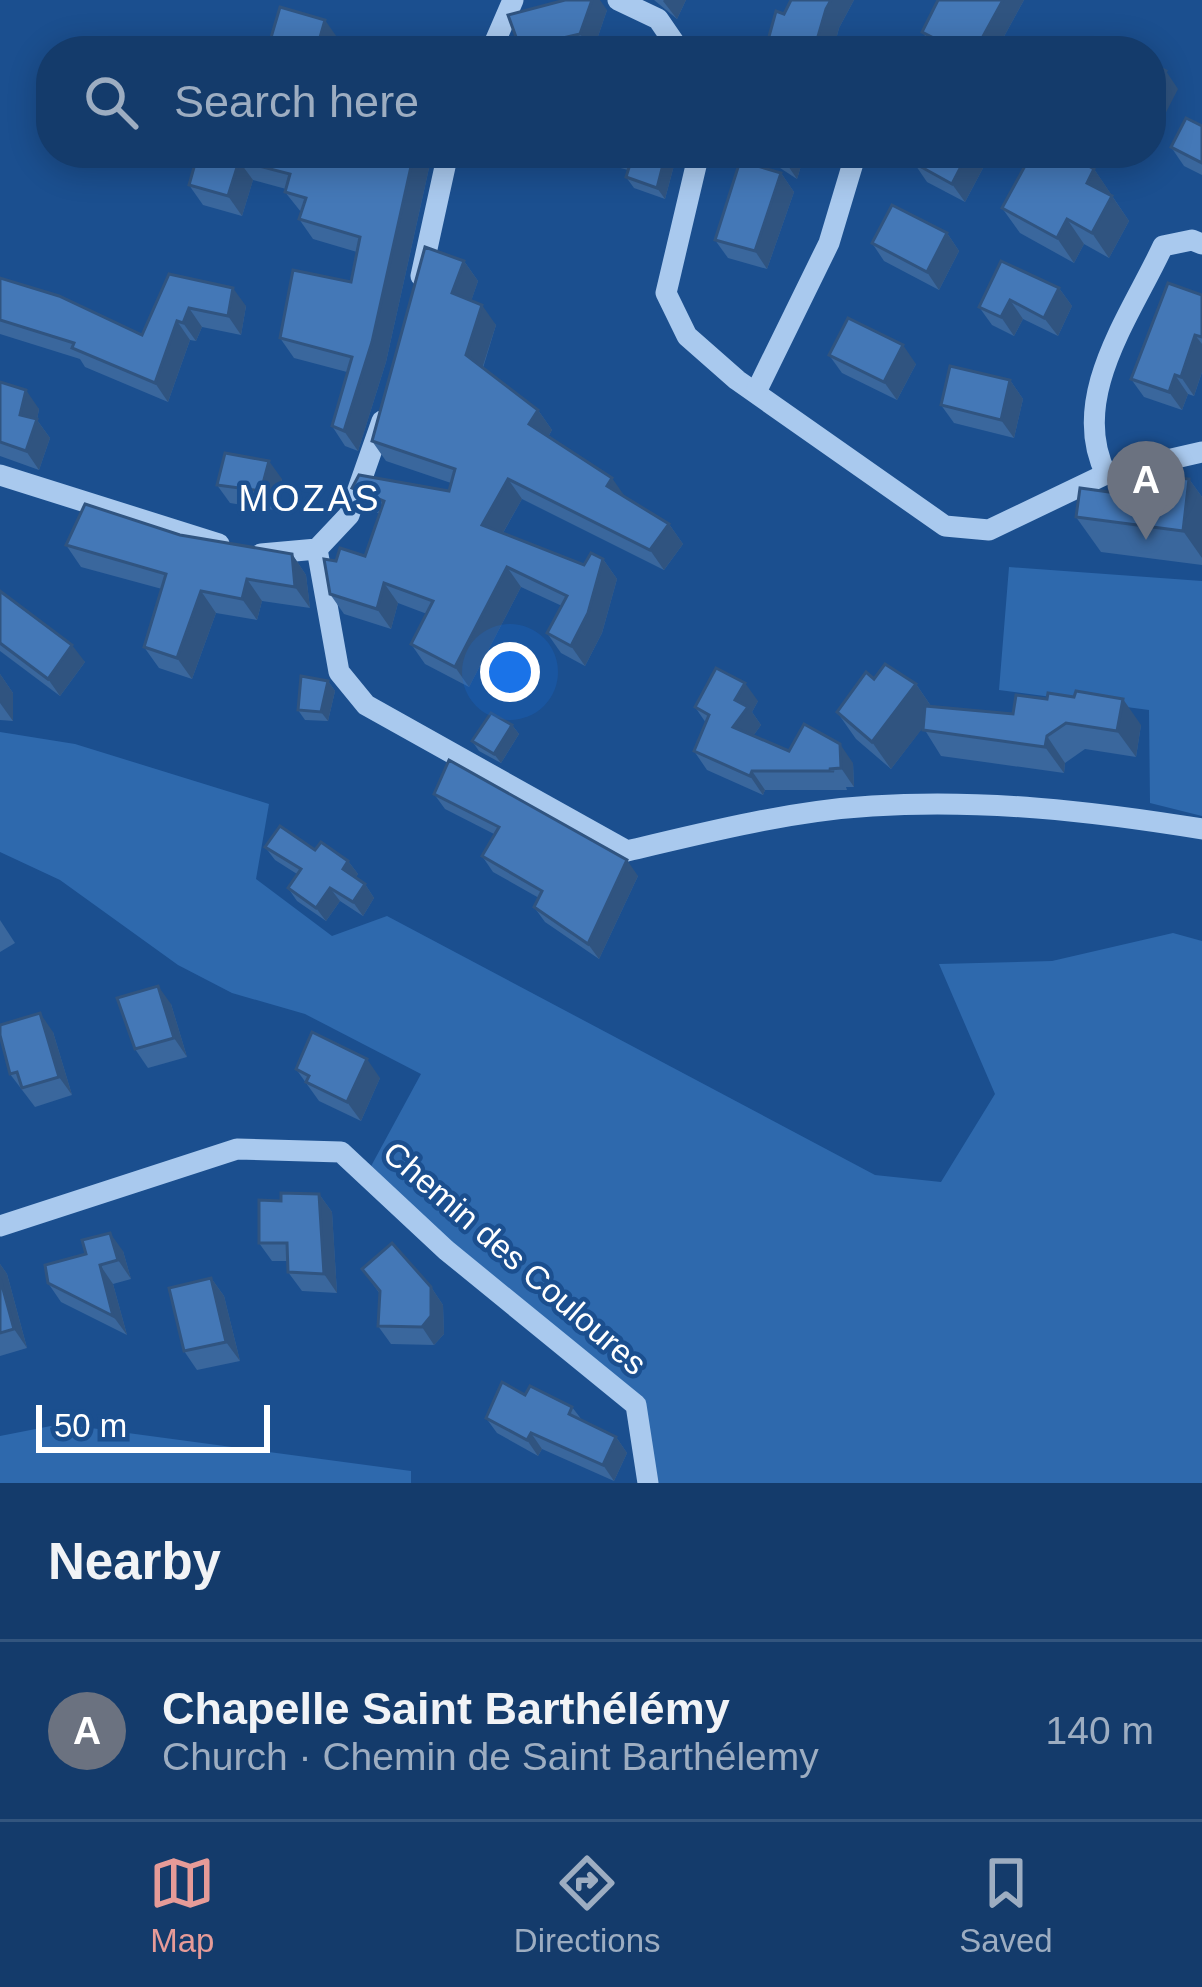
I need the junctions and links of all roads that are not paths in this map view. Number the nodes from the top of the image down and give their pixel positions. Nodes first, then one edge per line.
1 (513, 0) edge
2 (618, 0) edge
3 (497, 36) edge
4 (670, 36) edge
5 (445, 168) edge
6 (695, 168) edge
7 (852, 168) edge
8 (1202, 244) edge
9 (415, 304) edge
10 (393, 390) edge
11 (756, 392) junction
12 (1202, 452) edge
13 (1106, 474) junction
14 (0, 475) edge
15 (317, 549) junction
16 (1202, 830) edge
17 (0, 1226) edge
18 (647, 1483) edge

1 - 3 street
2 - 4 street
5 - 9 street
6 - 11 street
7 - 11 street
8 - 13 street
10 - 15 street
11 - 13 street
12 - 13 street
14 - 15 street
15 - 16 street
17 - 18 street, Chemin des Couloures

